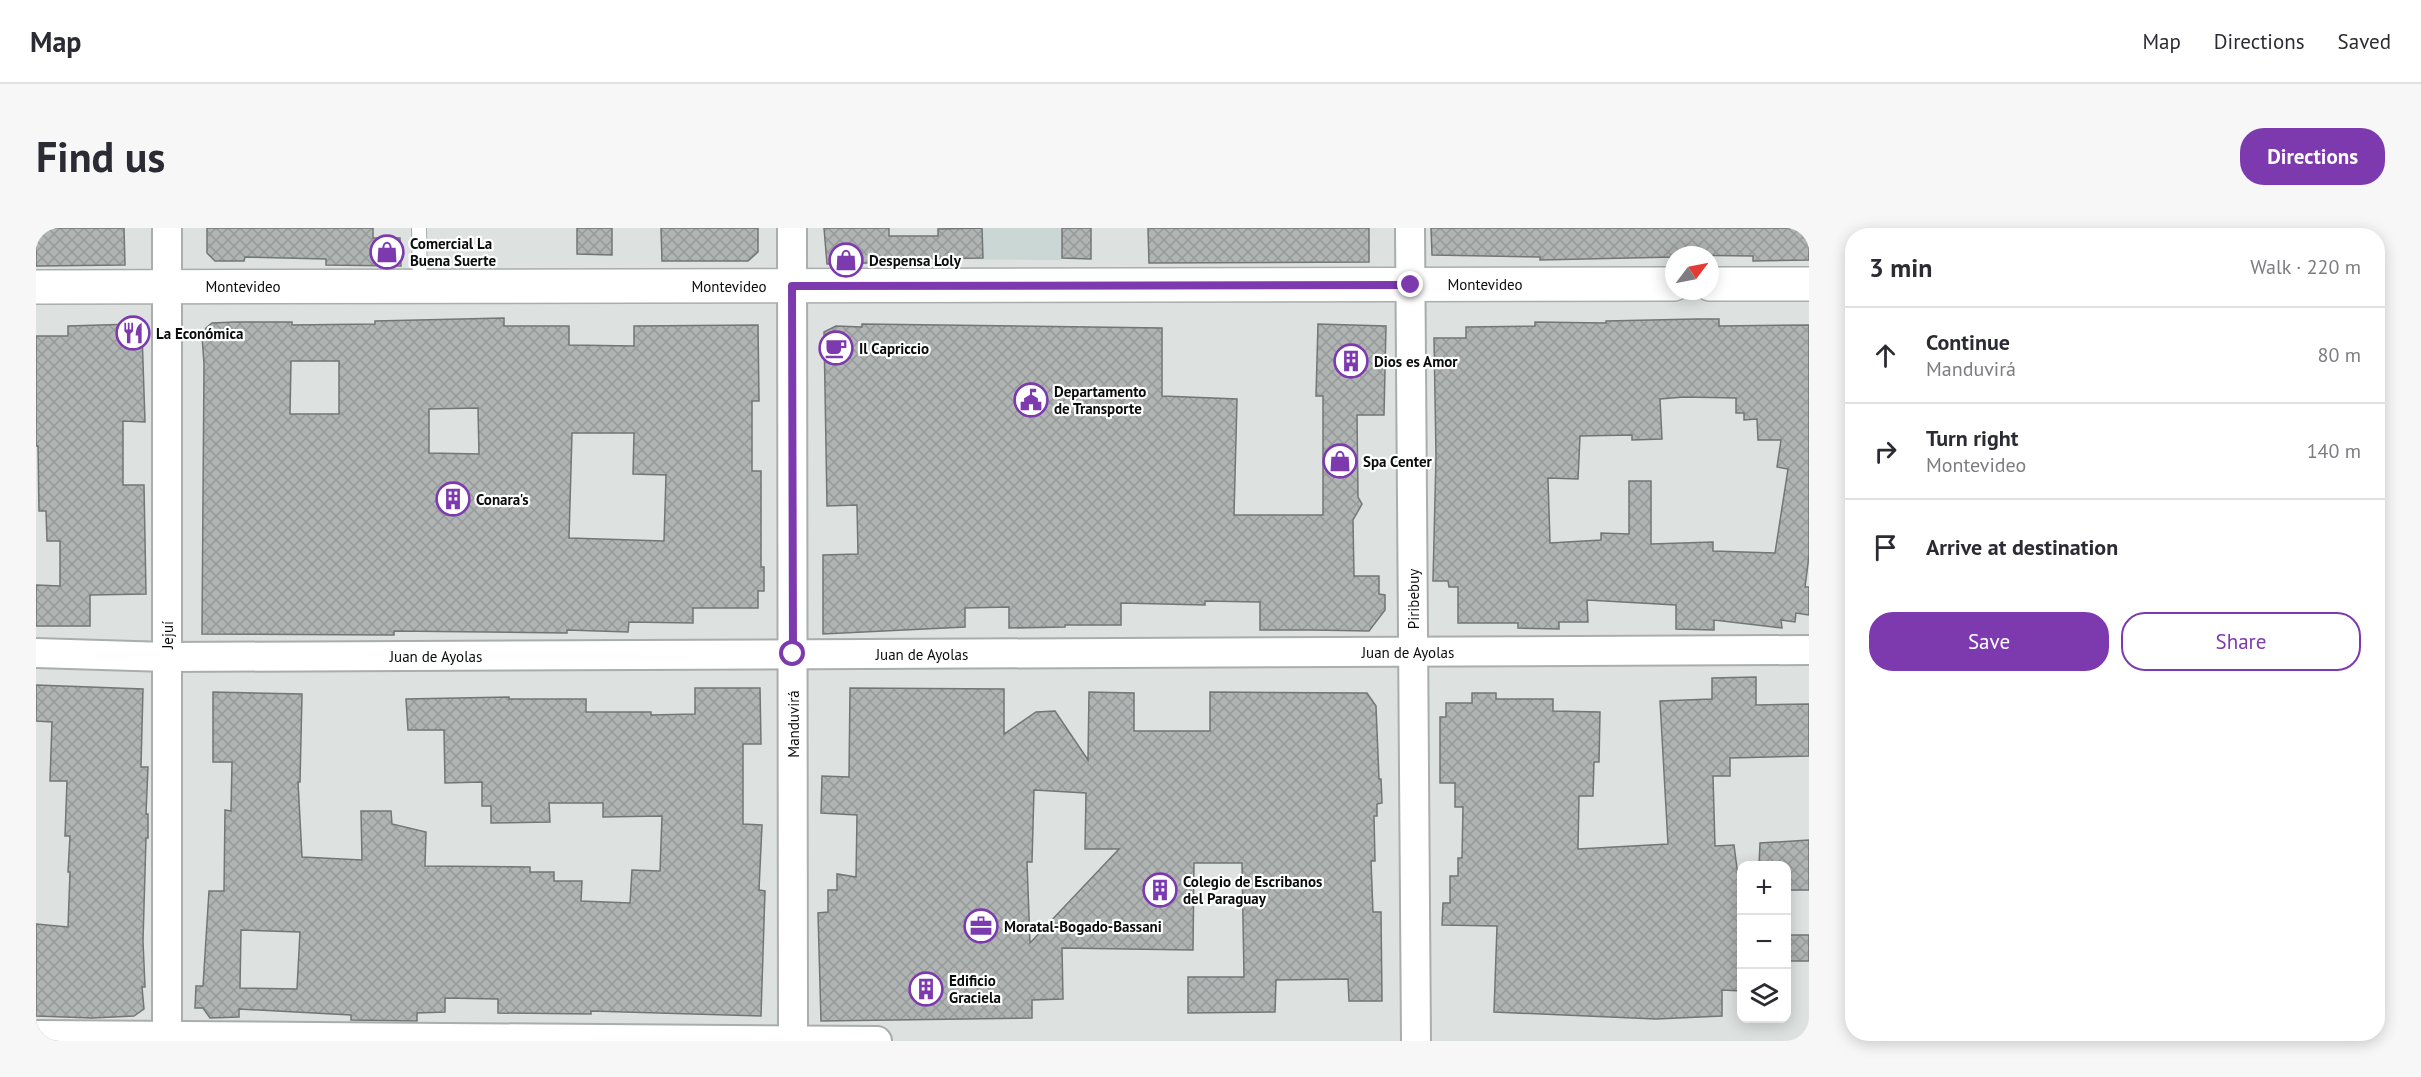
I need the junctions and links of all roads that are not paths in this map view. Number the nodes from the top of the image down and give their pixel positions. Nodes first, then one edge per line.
1 (167, 228) edge
2 (419, 228) edge
3 (792, 228) edge
4 (1410, 228) edge
5 (1665, 284) edge
6 (1719, 284) edge
7 (1809, 284) edge
8 (1411, 285) junction
9 (167, 286) junction
10 (420, 286) junction
11 (792, 286) junction
12 (36, 287) edge
13 (1809, 650) edge
14 (1413, 652) junction
15 (36, 653) edge
16 (793, 654) junction
17 (167, 657) junction
18 (36, 1035) edge
19 (167, 1039) edge
20 (793, 1041) edge
21 (877, 1041) edge
22 (1416, 1041) edge

1 - 9 street, Jejuí
2 - 10 lane
3 - 11 street, Manduvirá
4 - 8 street, Piribebuy
5 - 8 main road, Montevideo
6 - 7 main road
8 - 11 main road, Montevideo
8 - 14 street, Piribebuy
9 - 10 main road, Montevideo
9 - 12 main road, Montevideo
9 - 17 street, Jejuí
10 - 11 main road, Montevideo
11 - 16 street, Manduvirá
13 - 14 street, Juan de Ayolas
14 - 16 street, Juan de Ayolas
14 - 22 street, Piribebuy
15 - 17 street, Juan de Ayolas
16 - 17 street, Juan de Ayolas
16 - 20 street, Manduvirá
17 - 19 street, Jejuí
18 - 19 street
19 - 20 street
20 - 21 street

